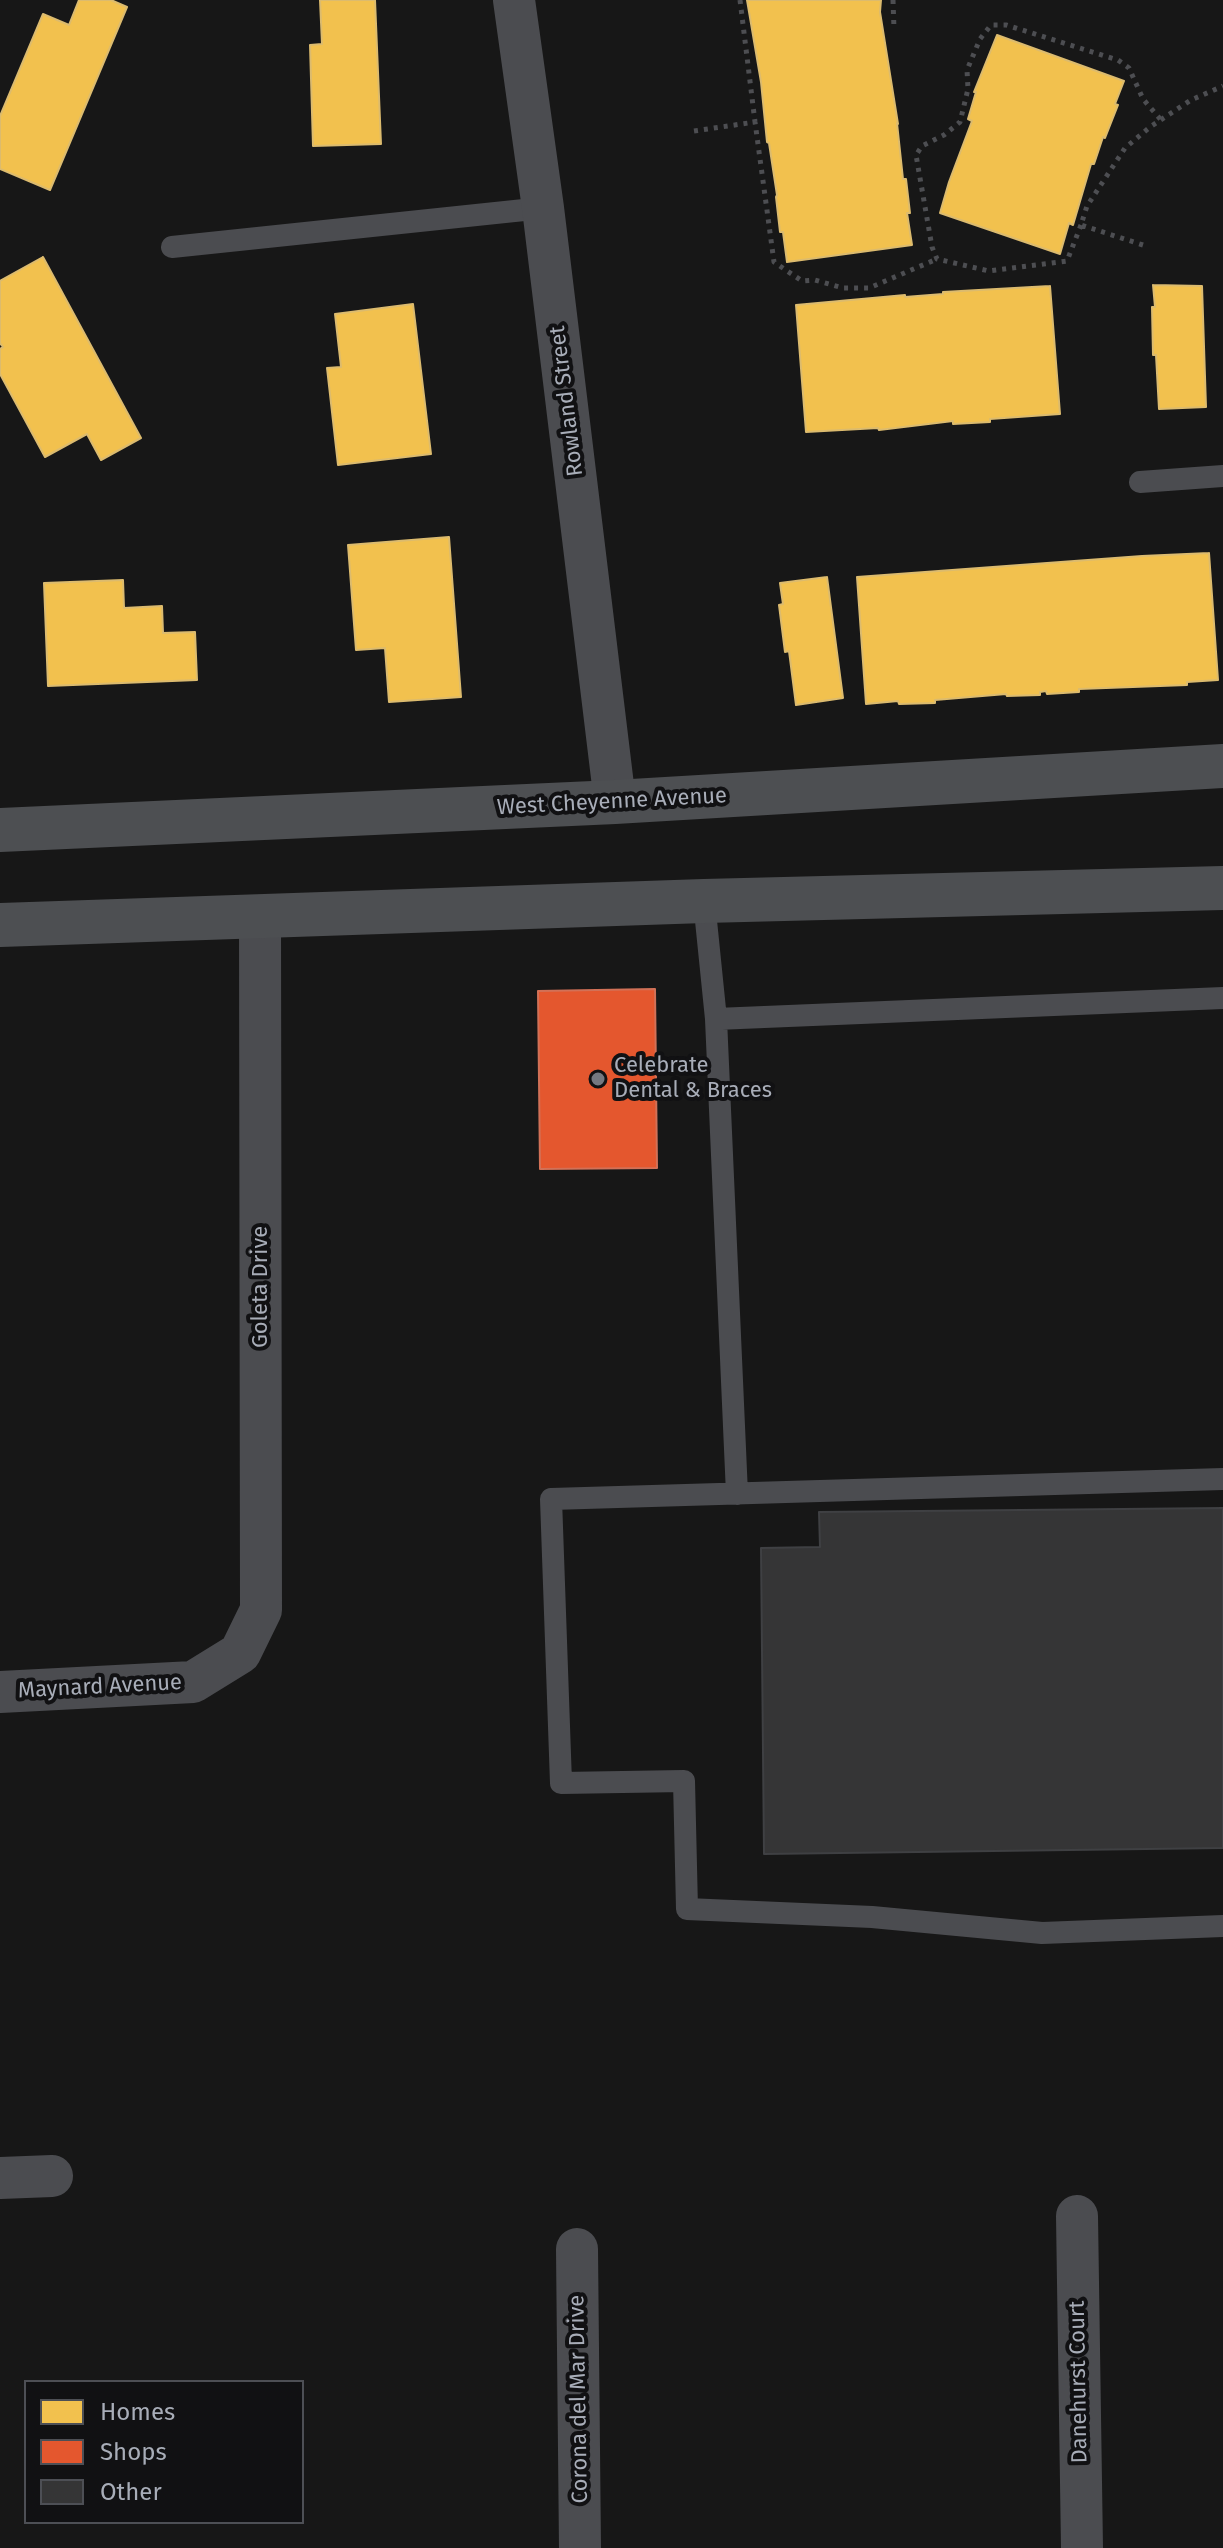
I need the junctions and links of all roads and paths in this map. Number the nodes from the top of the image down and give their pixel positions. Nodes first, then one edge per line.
1 (514, 0) edge
2 (740, 0) edge
3 (893, 0) edge
4 (894, 29) dead end
5 (1223, 86) edge
6 (1161, 120) junction
7 (755, 122) junction
8 (694, 131) dead end
9 (543, 208) junction
10 (1081, 225) junction
11 (1143, 245) dead end
12 (172, 247) dead end
13 (937, 259) junction
14 (1212, 476) edge
15 (1140, 482) dead end
16 (1223, 766) edge
17 (615, 802) junction
18 (0, 830) edge
19 (1223, 888) edge
20 (704, 901) junction
21 (260, 916) junction
22 (0, 925) edge
23 (1223, 998) edge
24 (716, 1019) junction
25 (1223, 1479) edge
26 (737, 1494) junction
27 (240, 1653) joint
28 (0, 1692) edge
29 (1223, 1926) edge
30 (52, 2176) dead end
31 (0, 2178) edge
32 (1077, 2216) dead end
33 (577, 2249) dead end
34 (580, 2548) edge
35 (1082, 2548) edge

1 - 9 street, Rowland Street
2 - 7 path
3 - 4 path
5 - 6 path
6 - 10 path
6 - 13 path
7 - 8 path
7 - 13 path
9 - 12 lane
9 - 17 street, Rowland Street
10 - 11 path
10 - 13 path
14 - 15 lane
16 - 17 main road, West Cheyenne Avenue
17 - 18 main road, West Cheyenne Avenue
19 - 20 main road
20 - 21 main road
20 - 24 lane
21 - 22 main road
21 - 27 street, Goleta Drive
23 - 24 lane
24 - 26 lane
25 - 26 lane
26 - 29 lane
27 - 28 street, Maynard Avenue
30 - 31 street
32 - 35 street, Danehurst Court
33 - 34 street, Corona del Mar Drive

